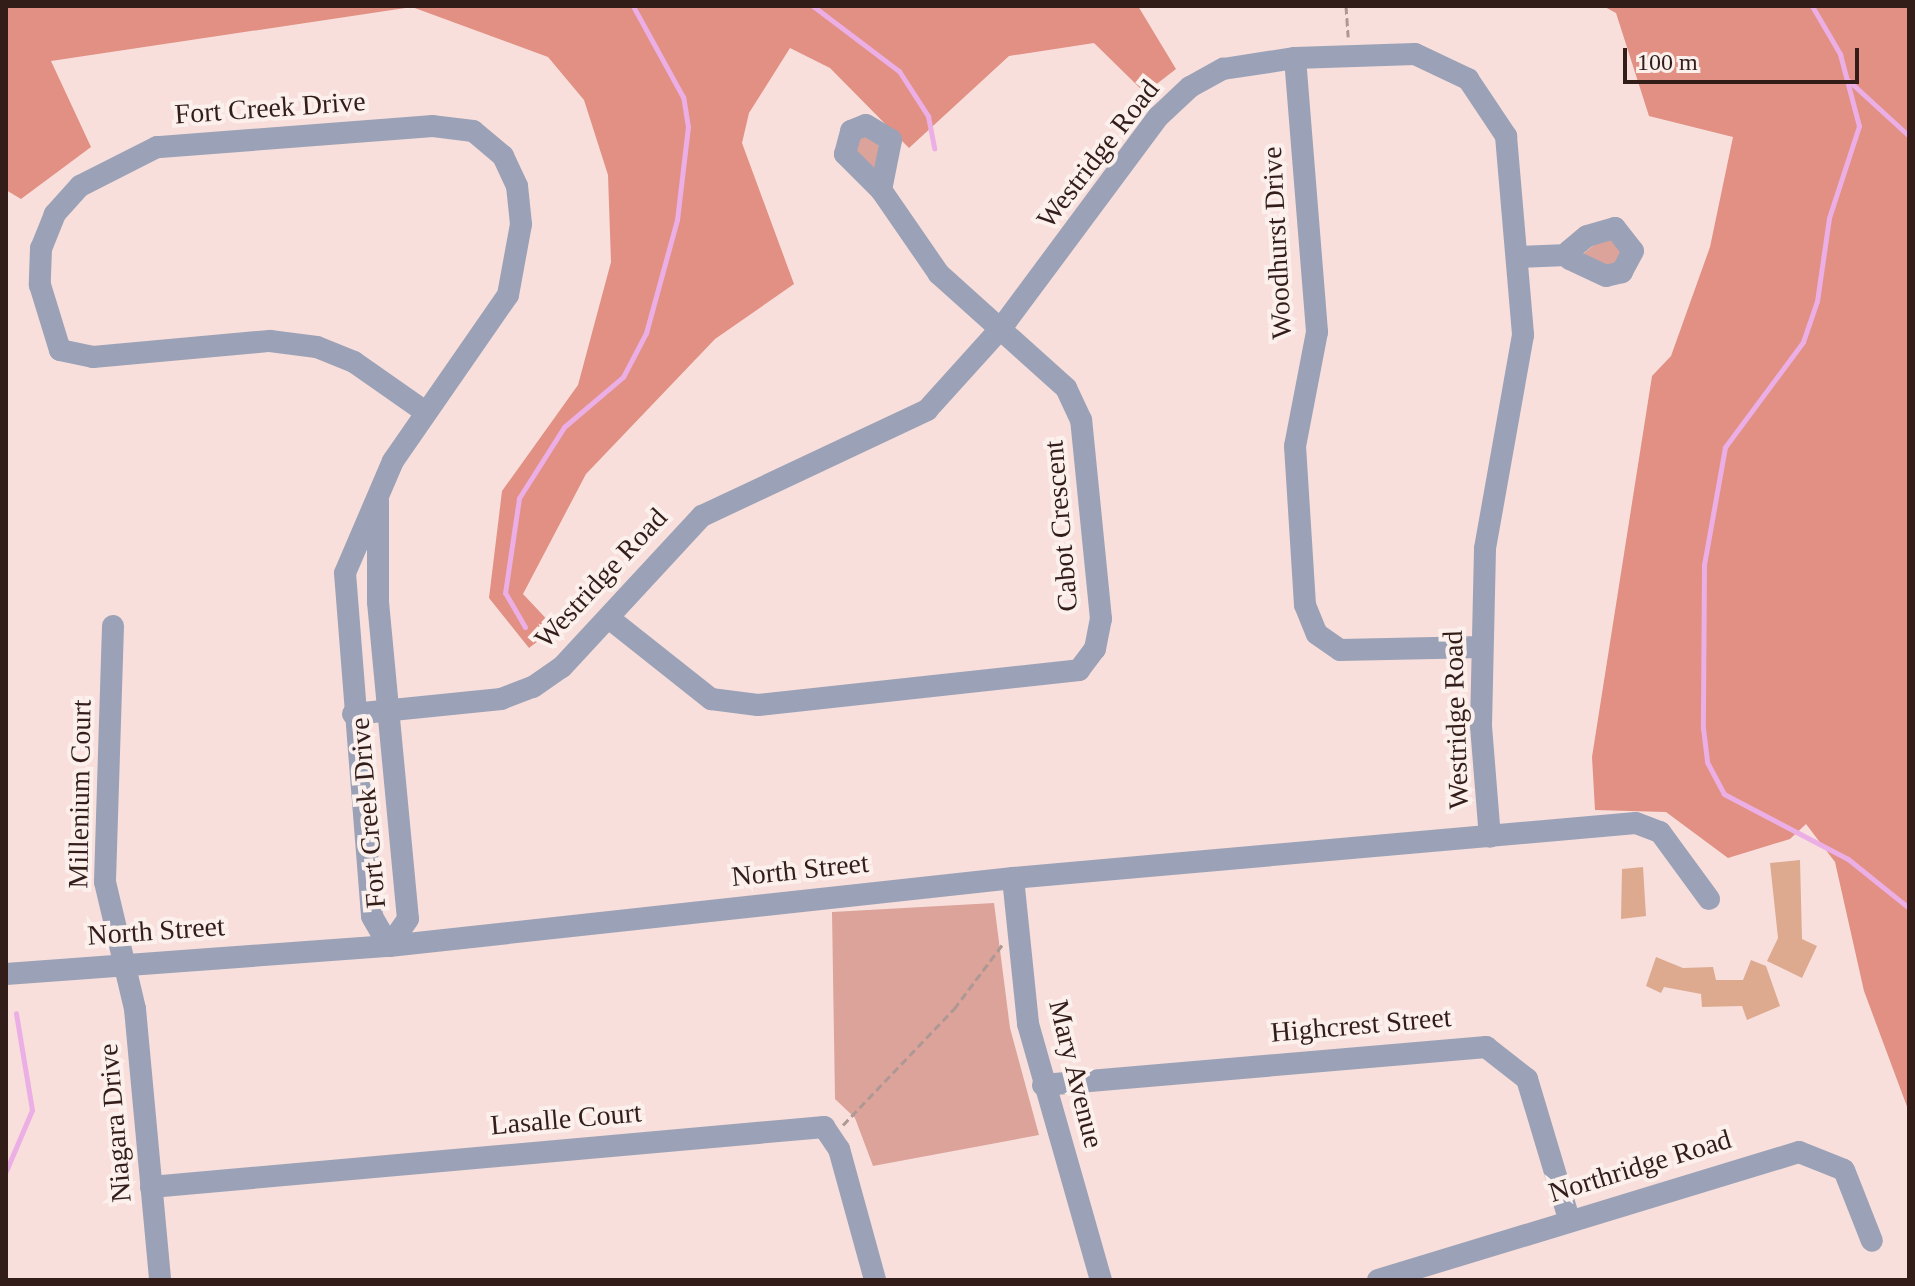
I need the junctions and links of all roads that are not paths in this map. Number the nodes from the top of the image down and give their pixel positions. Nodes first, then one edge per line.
1 (1295, 58) junction
2 (881, 190) dead end
3 (1568, 255) dead end
4 (1517, 257) junction
5 (1002, 327) junction
6 (424, 411) junction
7 (379, 492) junction
8 (610, 619) junction
9 (113, 626) dead end
10 (1482, 647) junction
11 (389, 710) junction
12 (353, 714) junction
13 (1490, 837) junction
14 (1013, 878) junction
15 (1709, 899) dead end
16 (389, 946) junction
17 (119, 962) junction
18 (6, 974) edge
19 (1043, 1085) junction
20 (151, 1187) junction
21 (1569, 1219) junction
22 (1872, 1241) dead end
23 (160, 1280) edge
24 (875, 1280) edge
25 (1101, 1280) edge
26 (1378, 1280) edge

1 - 4 street, Westridge Road
1 - 5 street, Westridge Road
1 - 10 street, Woodhurst Drive
2 - 5 street, Cabot Crescent
3 - 4 street
4 - 10 street, Westridge Road
5 - 8 street, Westridge Road
5 - 8 street, Cabot Crescent
6 - 6 street, Fort Creek Drive
6 - 7 street, Fort Creek Drive
7 - 11 street, Fort Creek Drive
7 - 12 street, Fort Creek Drive
8 - 11 street, Westridge Road
9 - 17 street, Millenium Court
10 - 13 street, Westridge Road
11 - 12 street, Westridge Road
11 - 16 street, Fort Creek Drive
12 - 16 street, Fort Creek Drive
13 - 14 street, North Street
13 - 15 street, North Street
14 - 16 street, North Street
14 - 19 street, Mary Avenue
16 - 17 street, North Street
17 - 18 street, North Street
17 - 20 street, Niagara Drive
19 - 21 street, Highcrest Street
19 - 25 street, Mary Avenue
20 - 23 street, Niagara Drive
20 - 24 street, Lasalle Court
21 - 22 street, Northridge Road
21 - 26 street, Northridge Road

